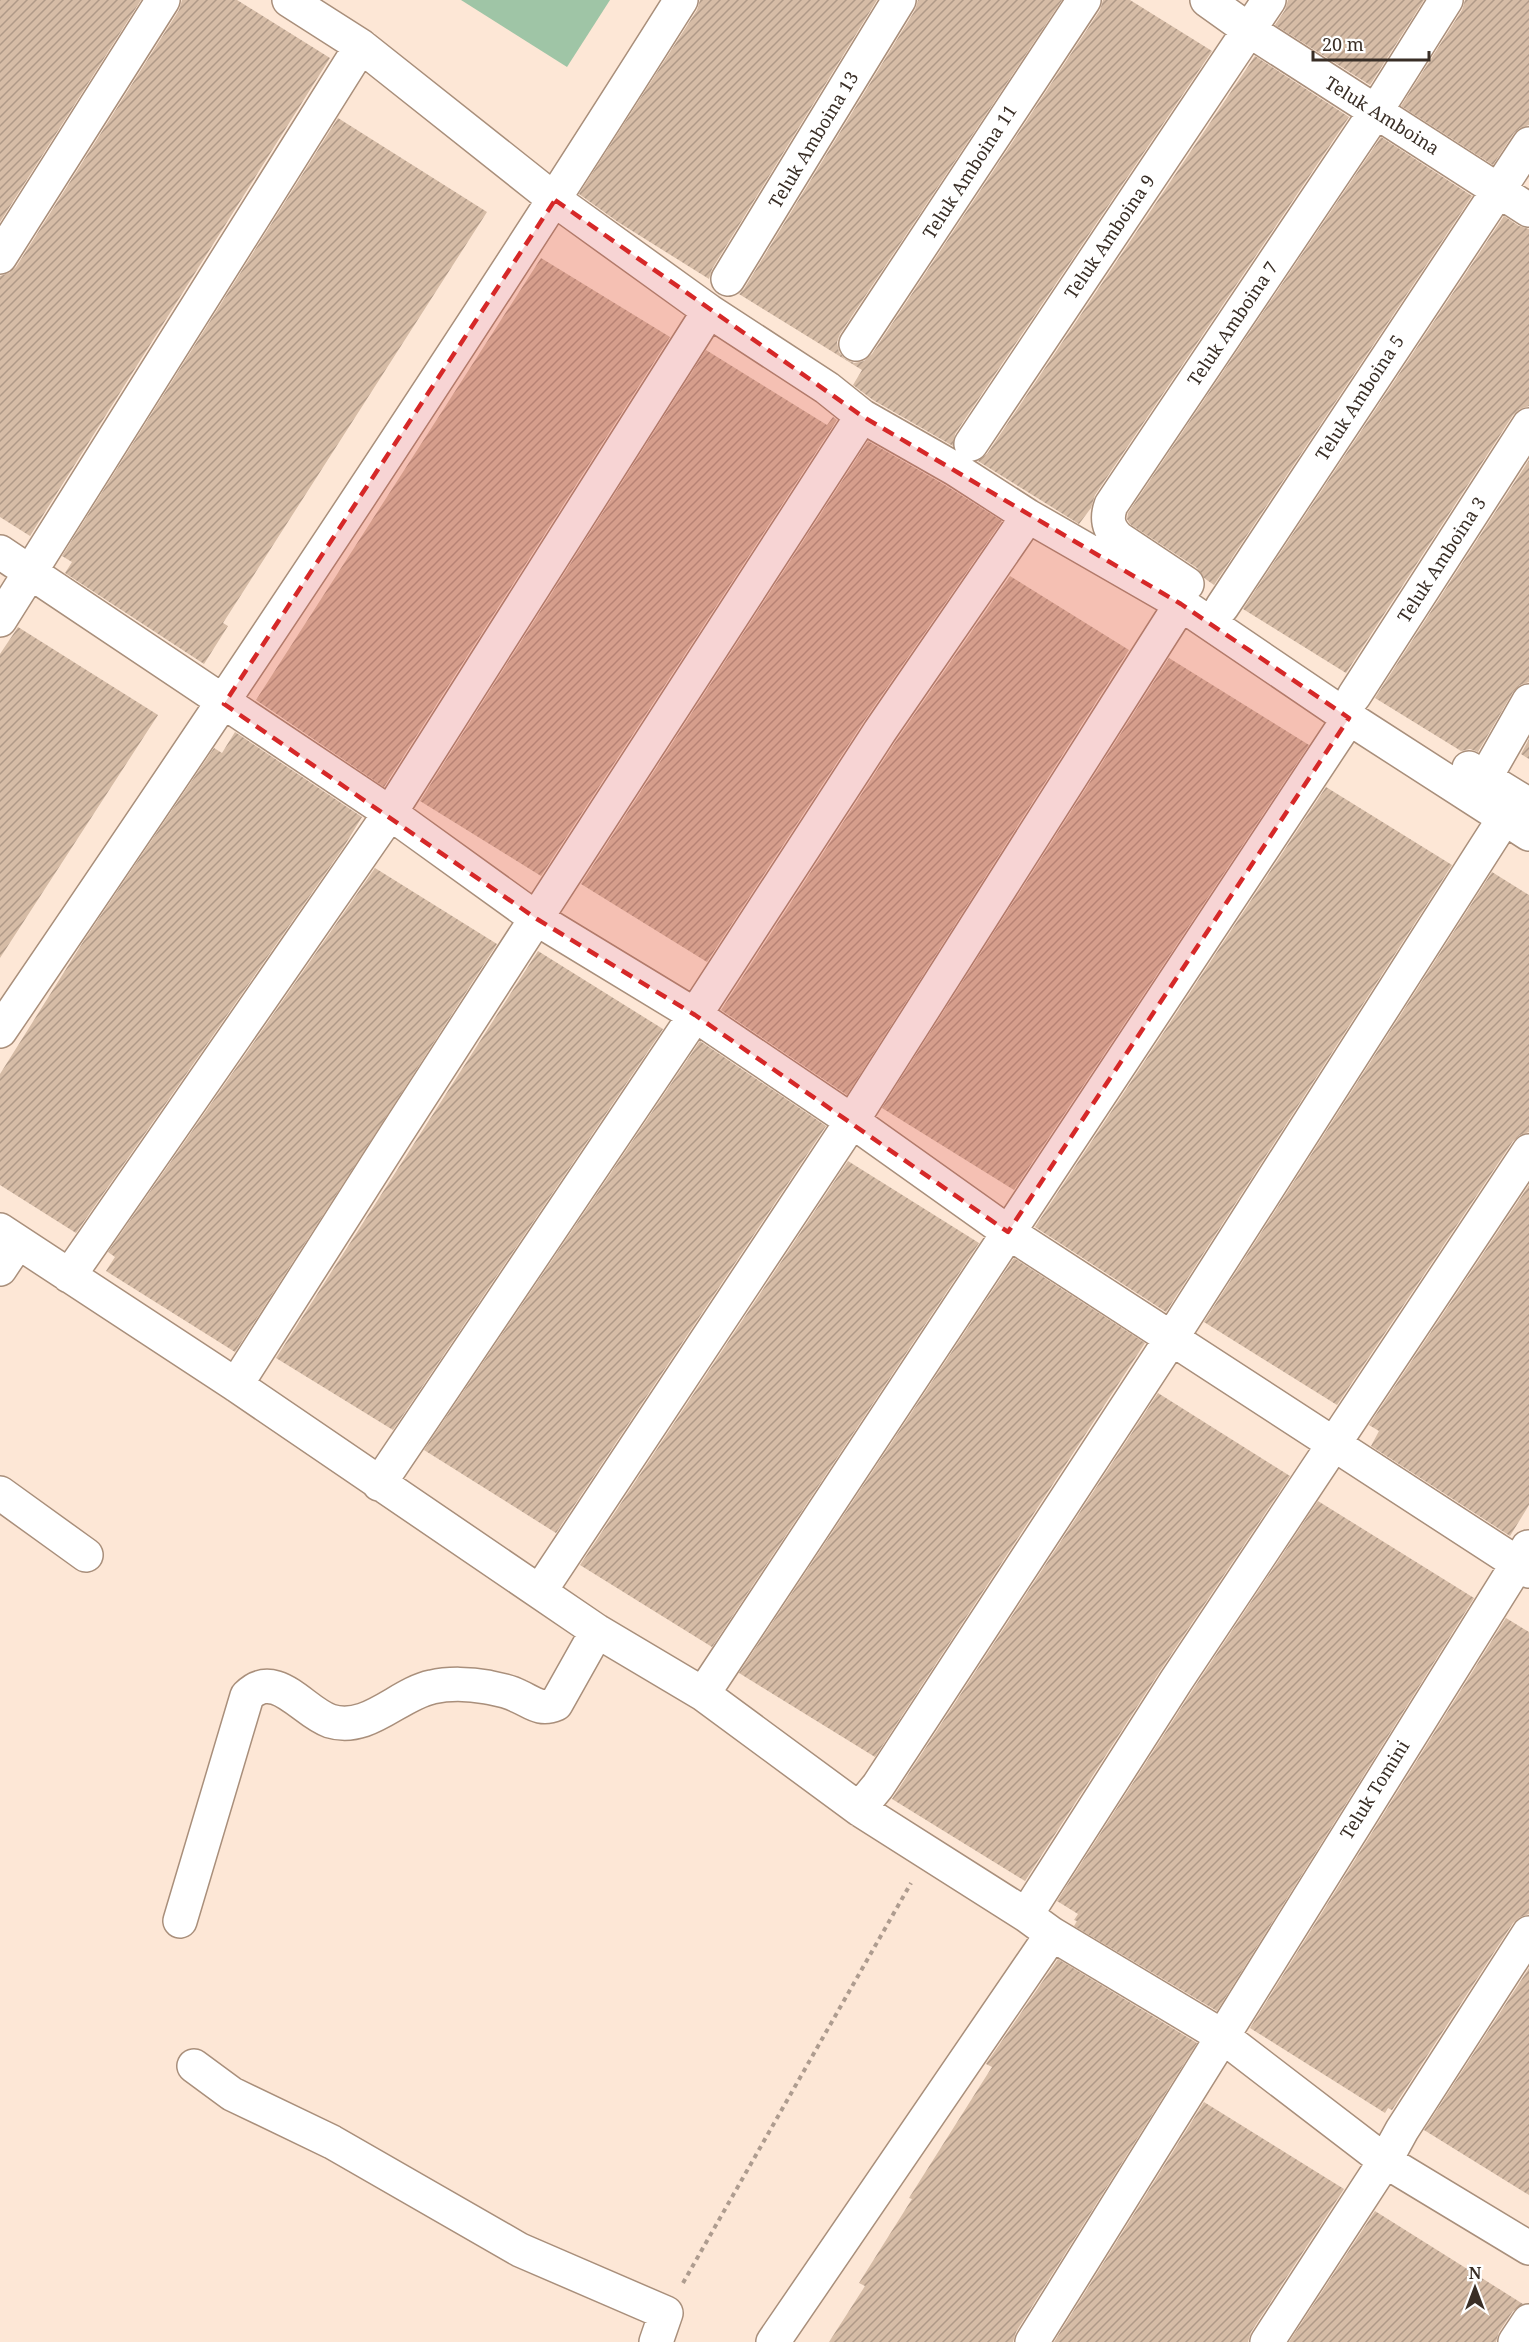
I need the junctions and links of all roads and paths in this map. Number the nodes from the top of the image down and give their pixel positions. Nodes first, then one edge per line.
1 (163, 0) edge
2 (289, 0) edge
3 (681, 0) edge
4 (899, 0) edge
5 (1084, 0) edge
6 (1207, 0) edge
7 (1269, 0) edge
8 (1446, 0) edge
9 (1249, 30) junction
10 (361, 46) junction
11 (1376, 111) junction
12 (1529, 144) edge
13 (1497, 189) junction
14 (555, 200) junction
15 (1529, 210) edge
16 (0, 257) edge
17 (728, 279) dead end
18 (709, 311) junction
19 (856, 344) dead end
20 (862, 416) junction
21 (1529, 425) edge
22 (971, 444) dead end
23 (1028, 516) junction
24 (0, 552) edge
25 (31, 571) junction
26 (1181, 604) junction
27 (1222, 607) junction
28 (0, 620) edge
29 (1529, 701) edge
30 (224, 704) junction
31 (1352, 707) junction
32 (1485, 778) junction
33 (390, 813) junction
34 (1521, 819) edge
35 (537, 919) junction
36 (695, 1015) junction
37 (0, 1031) edge
38 (852, 1121) junction
39 (1529, 1151) edge
40 (1008, 1232) junction
41 (9, 1236) edge
42 (0, 1269) edge
43 (69, 1276) junction
44 (1171, 1339) junction
45 (236, 1385) junction
46 (1334, 1443) junction
47 (379, 1484) junction
48 (0, 1493) edge
49 (86, 1555) dead end
50 (1525, 1560) edge
51 (540, 1591) junction
52 (597, 1631) junction
53 (703, 1694) junction
54 (859, 1809) junction
55 (928, 1854) junction
56 (1026, 1915) junction
57 (180, 1922) dead end
58 (1052, 1934) junction
59 (1529, 1934) edge
60 (1222, 2036) junction
61 (194, 2066) dead end
62 (1385, 2161) junction
63 (1529, 2248) edge
64 (1529, 2321) edge
65 (661, 2327) edge
66 (772, 2342) edge
67 (1032, 2342) edge
68 (1267, 2342) edge
69 (1515, 2342) edge

1 - 16 street
2 - 10 street
3 - 14 street
4 - 17 street, Teluk Amboina 13
5 - 19 street, Teluk Amboina 11
6 - 9 street, Teluk Amboina
7 - 9 street, Teluk Amboina 9
8 - 11 street, Teluk Amboina 7
9 - 11 street, Teluk Amboina
9 - 22 street, Teluk Amboina 9
10 - 14 street
10 - 25 street
11 - 13 street, Teluk Amboina
11 - 27 street, Teluk Amboina 7
12 - 13 street, Teluk Amboina 5
13 - 15 street, Teluk Amboina
13 - 27 street, Teluk Amboina 5
14 - 18 street
14 - 30 street
18 - 20 street
18 - 33 street
20 - 23 street
20 - 35 street
21 - 31 street, Teluk Amboina 3
23 - 26 street
23 - 36 street
24 - 25 street
25 - 28 street
25 - 30 street
26 - 31 street
26 - 38 street
27 - 31 street
29 - 32 street
30 - 33 street
30 - 37 street
31 - 32 street
31 - 34 street
31 - 40 street, Teluk Amboina 3
32 - 34 street
33 - 35 street
33 - 43 street
34 - 44 street
35 - 36 street
35 - 45 street
36 - 38 street
36 - 47 street
38 - 40 street
38 - 51 street
39 - 46 street
40 - 44 street
40 - 53 street, Teluk Amboina 3
41 - 42 street
41 - 43 street
43 - 45 street
44 - 46 street
44 - 54 street
45 - 47 street
46 - 50 street
46 - 56 street
47 - 51 street
48 - 49 street
50 - 60 street, Teluk Tomini
51 - 52 street
52 - 53 street
52 - 57 street
53 - 54 street
54 - 55 street
55 - 56 street
55 - 65 path
56 - 58 street
58 - 60 street
58 - 66 street
59 - 62 street
60 - 62 street
60 - 67 street, Teluk Tomini
61 - 65 street
62 - 63 street
62 - 68 street
64 - 69 street

